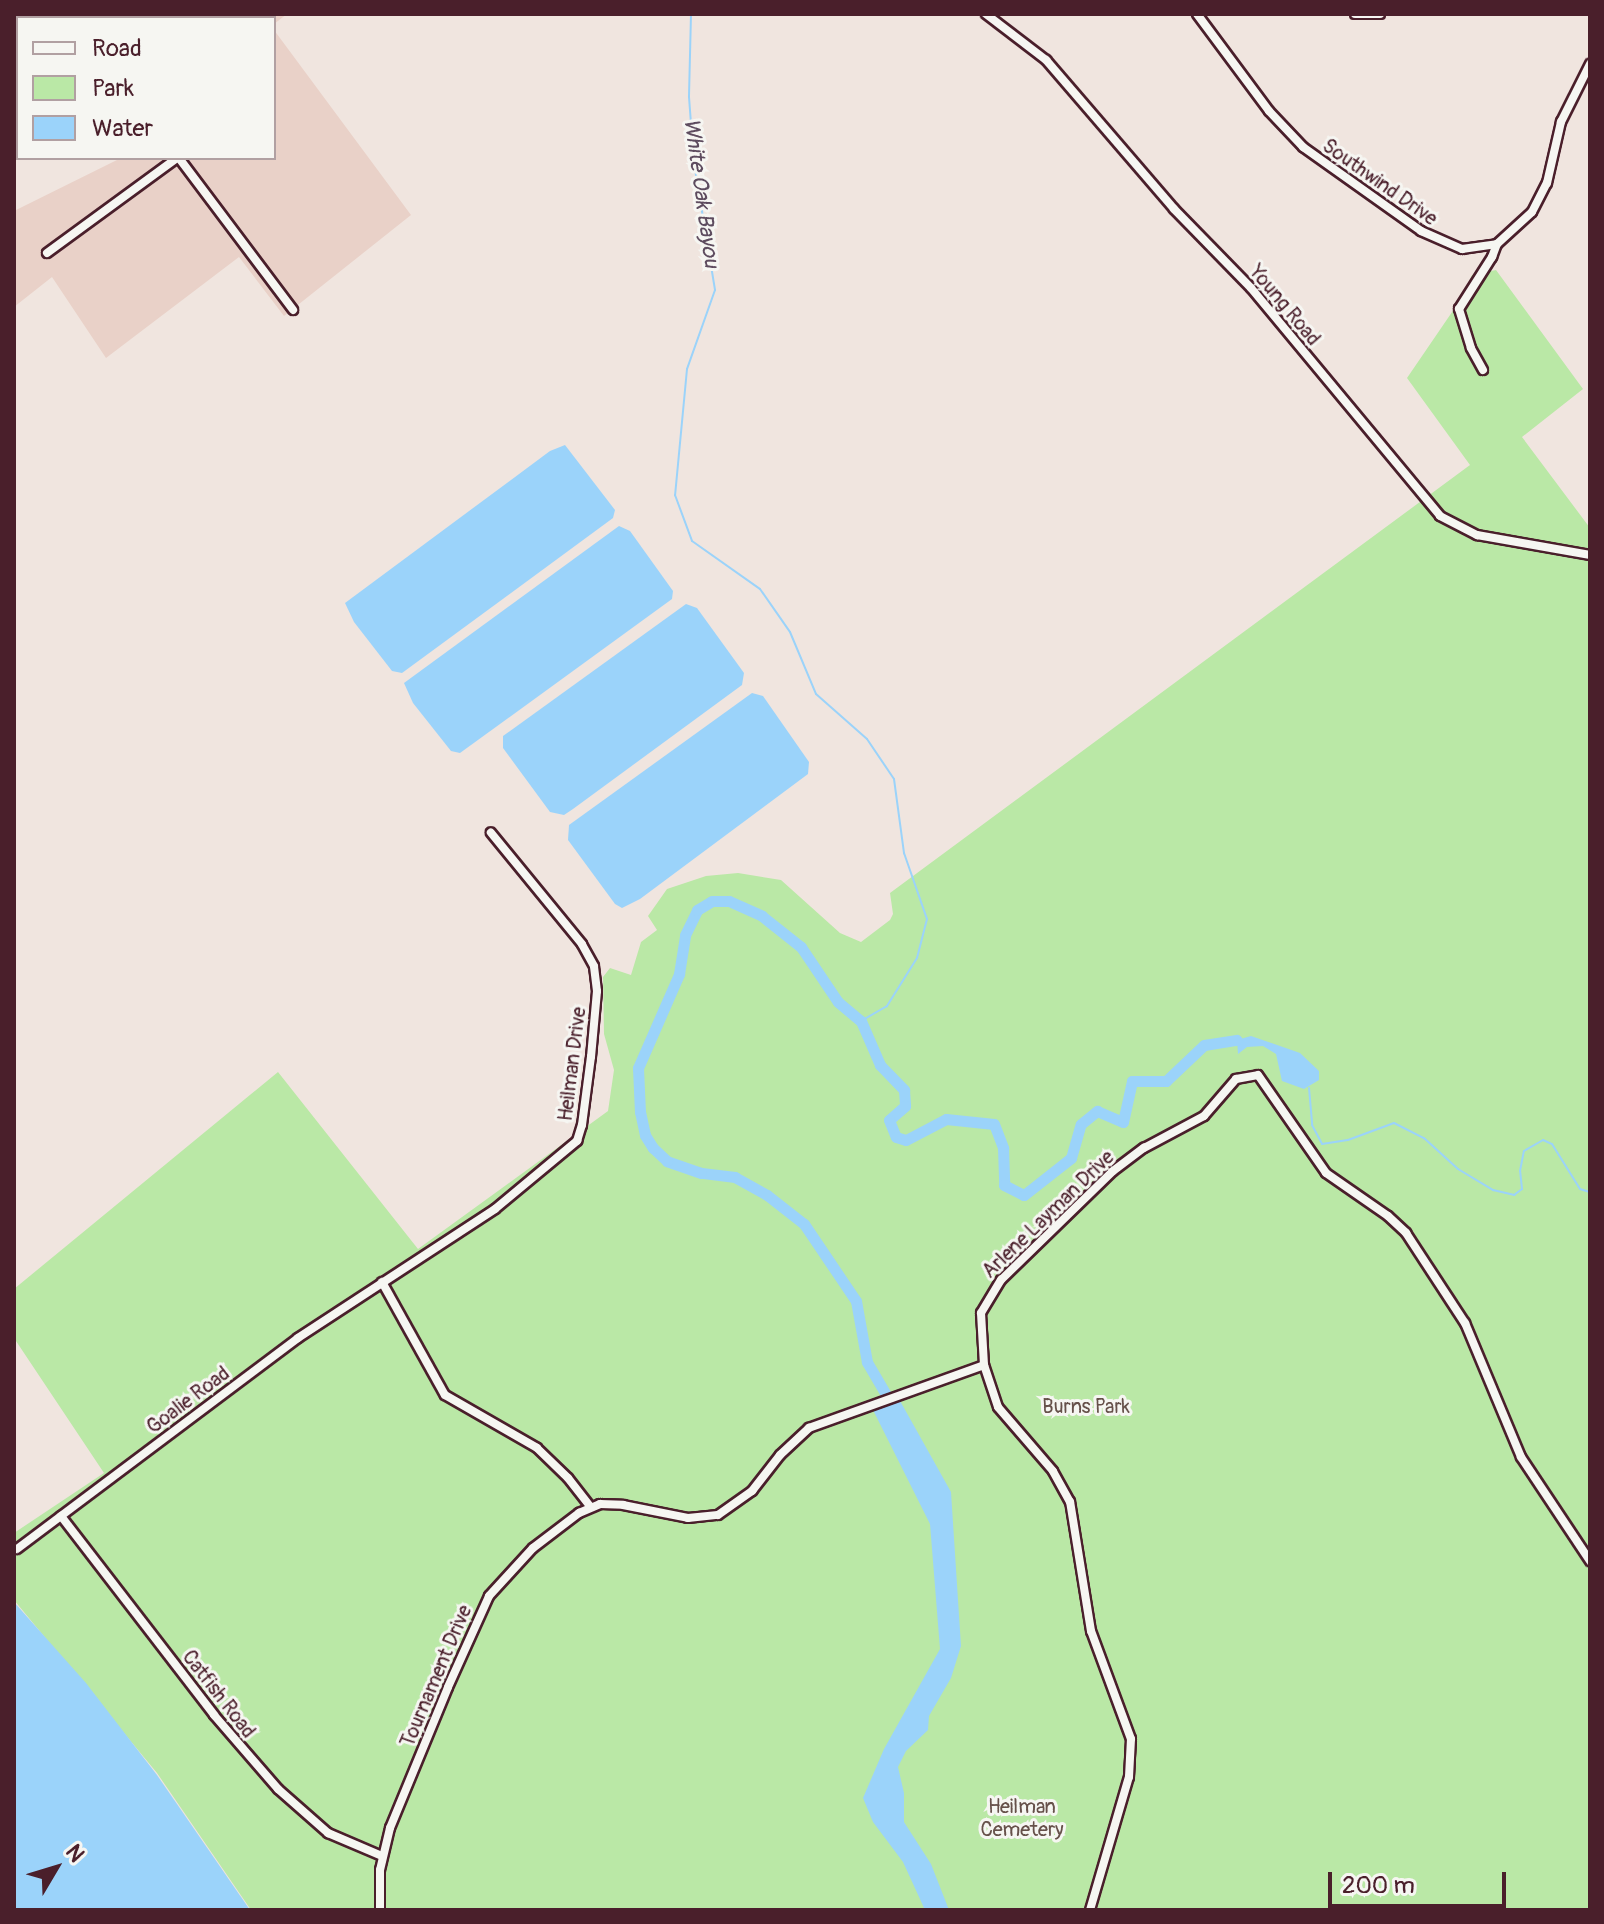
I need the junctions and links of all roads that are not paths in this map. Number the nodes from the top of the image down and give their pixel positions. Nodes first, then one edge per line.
1 (986, 14) edge
2 (1197, 14) edge
3 (1355, 14) edge
4 (1380, 14) edge
5 (1590, 64) edge
6 (175, 160) edge
7 (180, 160) edge
8 (1497, 244) junction
9 (47, 253) dead end
10 (293, 310) dead end
11 (1483, 370) dead end
12 (1590, 555) edge
13 (491, 833) dead end
14 (382, 1282) junction
15 (984, 1365) junction
16 (590, 1506) junction
17 (61, 1516) junction
18 (17, 1549) dead end
19 (1590, 1561) edge
20 (382, 1856) junction
21 (380, 1910) edge
22 (1090, 1910) edge

1 - 12 street, Young Road
2 - 8 street, Southwind Drive
3 - 4 street
5 - 8 street
6 - 9 street
7 - 10 street
8 - 11 street
13 - 14 street, Heilman Drive
14 - 16 street
14 - 17 street, Goalie Road
15 - 16 street
15 - 19 street, Arlene Layman Drive
15 - 22 street, Arlene Layman Drive
16 - 20 street, Tournament Drive
17 - 18 street, Goalie Road
17 - 20 street, Catfish Road
20 - 21 street, Tournament Drive

